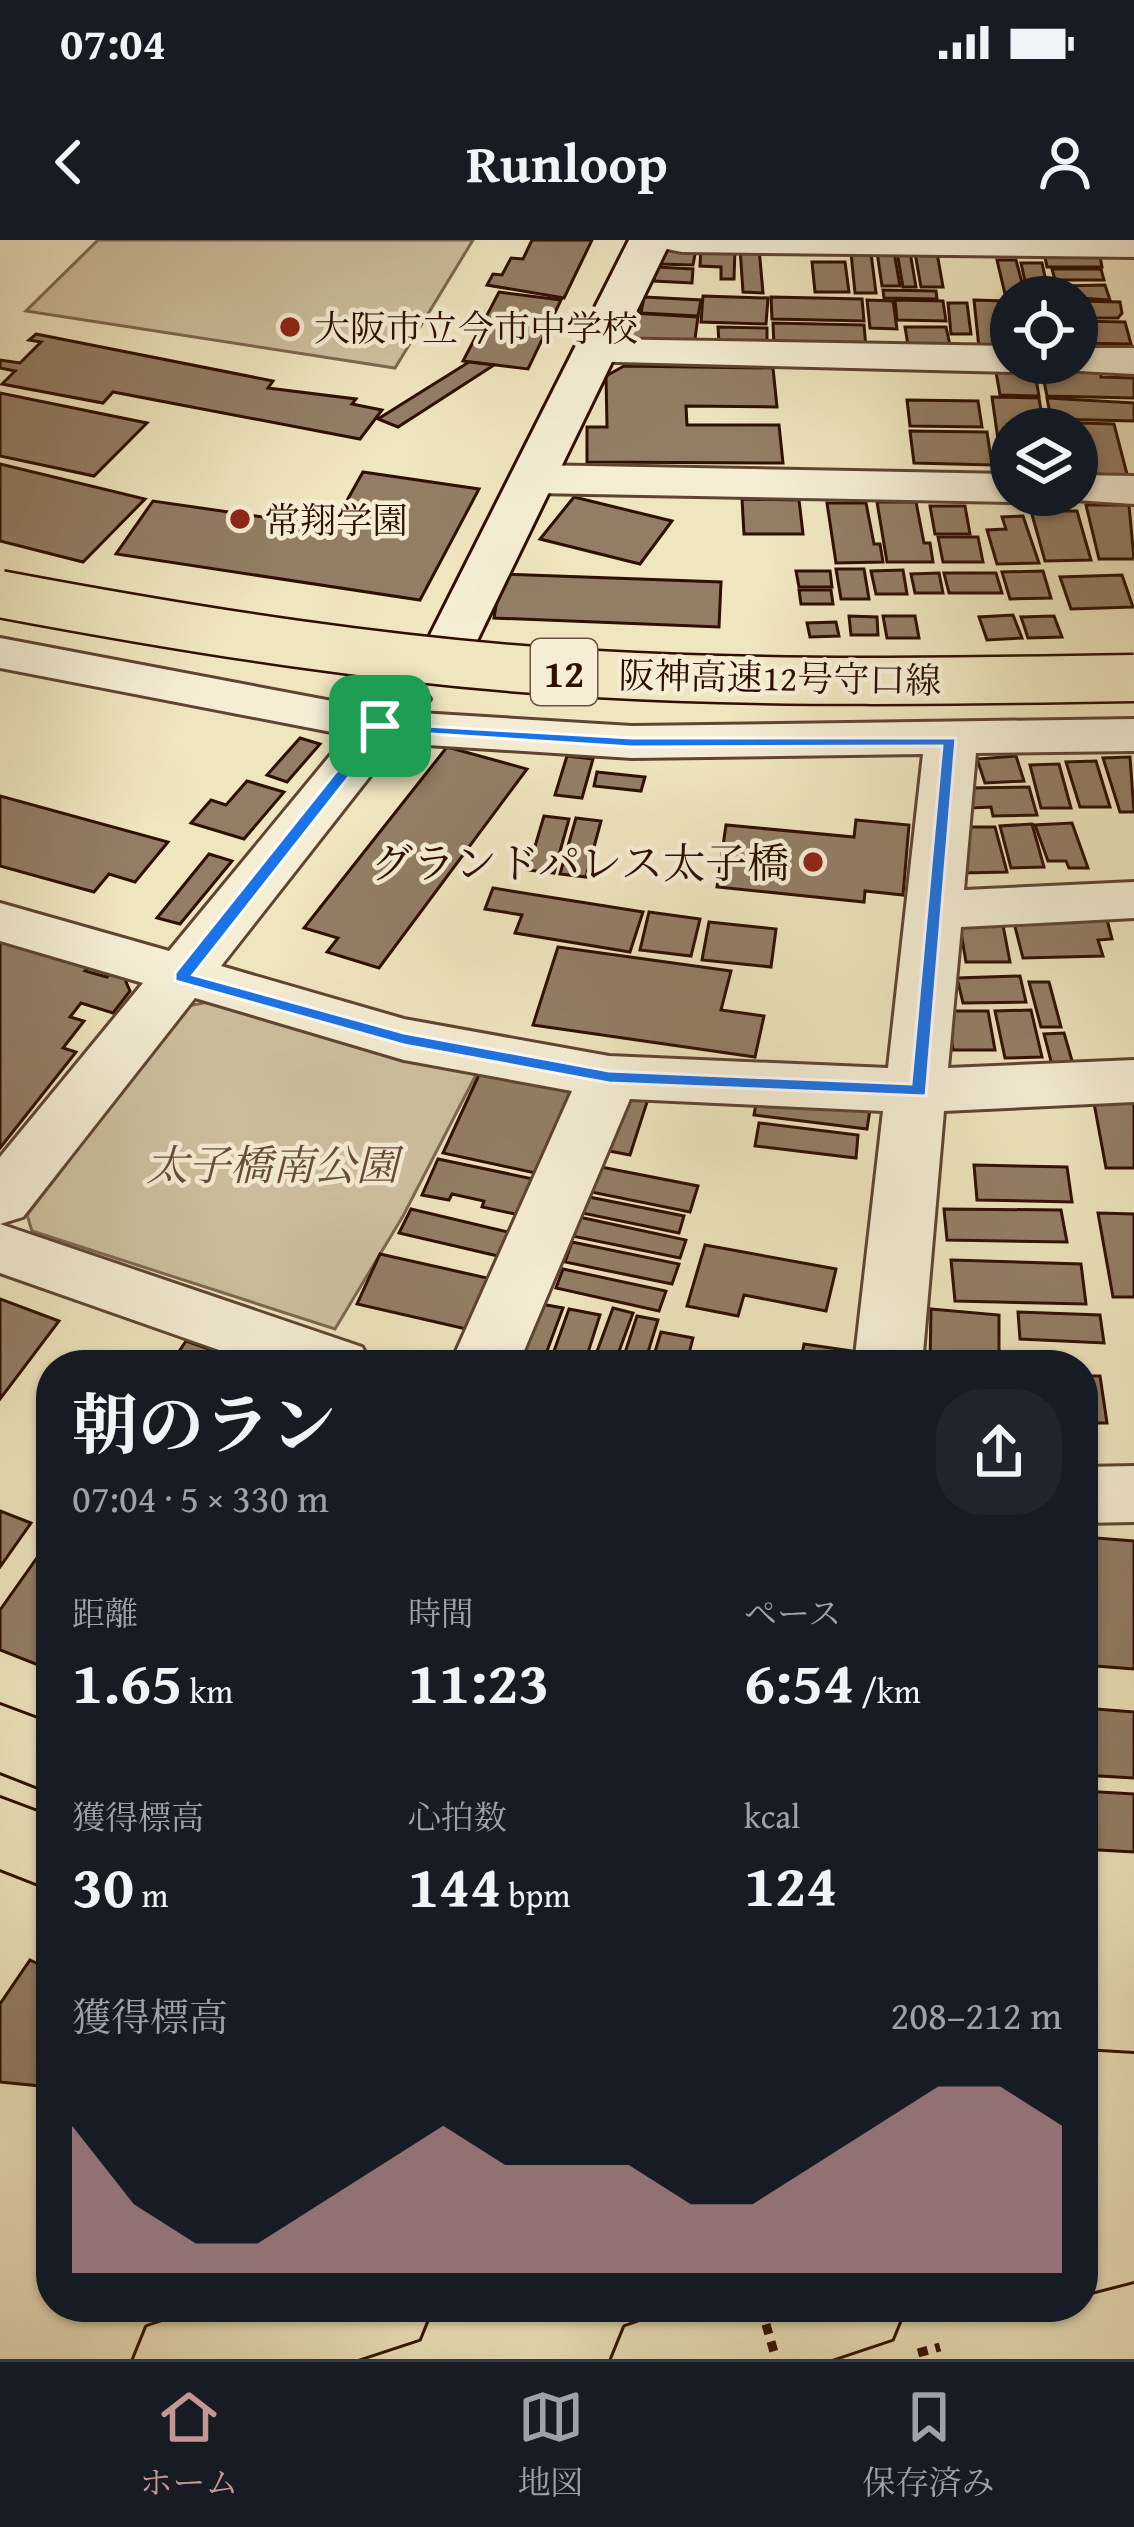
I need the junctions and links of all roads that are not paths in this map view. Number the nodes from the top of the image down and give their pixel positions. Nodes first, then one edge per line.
1 (650, 240) edge
2 (682, 240) edge
3 (1122, 244) edge
4 (1134, 286) edge
5 (596, 352) junction
6 (990, 359) edge
7 (1098, 361) edge
8 (1134, 362) edge
9 (535, 479) junction
10 (990, 488) edge
11 (1098, 489) edge
12 (1134, 490) edge
13 (0, 571) edge
14 (0, 594) edge
15 (0, 627) edge
16 (448, 649) junction
17 (0, 652) edge
18 (1134, 657) edge
19 (1134, 677) edge
20 (1134, 710) edge
21 (380, 726) junction
22 (1134, 735) edge
23 (951, 741) junction
24 (1134, 900) edge
25 (936, 910) junction
26 (0, 922) edge
27 (182, 977) junction
28 (609, 1077) junction
29 (1134, 1081) edge
30 (919, 1091) junction
31 (0, 1202) edge
32 (0, 1248) edge
33 (295, 1350) edge
34 (491, 1350) edge
35 (890, 1350) edge
36 (1134, 1494) edge
37 (1098, 1495) edge
38 (0, 1738) edge
39 (36, 1752) edge
40 (0, 1833) edge
41 (36, 1847) edge
42 (1098, 2093) edge
43 (1134, 2095) edge
44 (1134, 2123) edge
45 (1098, 2135) edge
46 (1098, 2204) edge
47 (1134, 2205) edge
48 (1134, 2237) edge
49 (1098, 2246) edge
50 (327, 2322) edge
51 (801, 2322) edge
52 (179, 2359) edge
53 (657, 2359) edge

1 - 5 street
2 - 3 street
3 - 4 street
5 - 6 street
5 - 9 street
7 - 8 street
9 - 10 street
9 - 16 street
11 - 12 street
13 - 16 street
14 - 19 main road, 阪神高速12号守口線 / 12, bridge
15 - 20 main road, 阪神高速12号守口線
16 - 18 street
16 - 21 street
17 - 21 street
21 - 23 street
21 - 27 street
22 - 23 street
23 - 25 street
24 - 25 street
25 - 30 street
26 - 27 street
27 - 28 street
27 - 31 street
28 - 30 street
28 - 34 street
29 - 30 street
30 - 35 street
32 - 33 street
36 - 37 street
38 - 39 main road
40 - 41 main road
42 - 43 main road
44 - 45 main road
46 - 47 main road
48 - 49 main road
50 - 52 main road
51 - 53 main road

